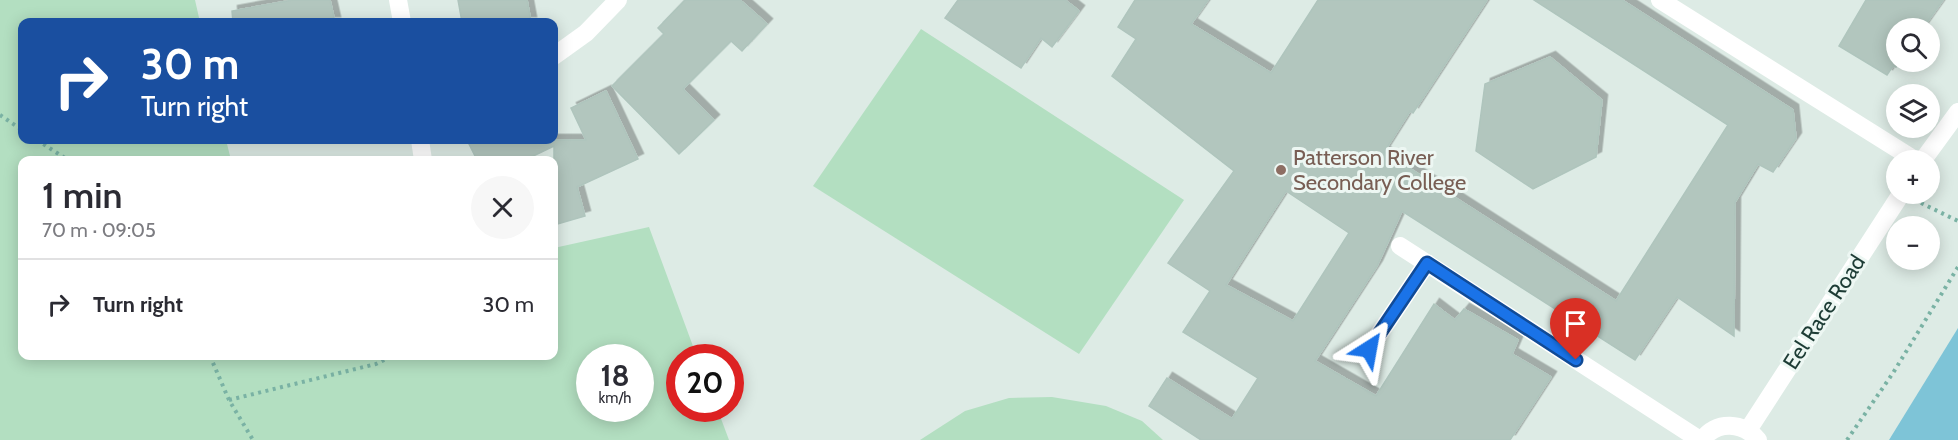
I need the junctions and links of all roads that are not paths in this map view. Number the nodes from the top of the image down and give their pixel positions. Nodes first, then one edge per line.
1 (398, 0) edge
2 (618, 0) edge
3 (1660, 0) edge
4 (401, 18) edge
5 (558, 53) edge
6 (1958, 112) edge
7 (1899, 150) edge
8 (1930, 150) edge
9 (1903, 204) edge
10 (1400, 246) dead end
11 (1427, 263) junction
12 (1369, 349) dead end
13 (1753, 435) edge
14 (1701, 440) edge

1 - 4 street
2 - 5 street
3 - 7 street
6 - 8 street
9 - 13 street, Eel Race Road
10 - 11 street
11 - 12 street
11 - 14 street
13 - 14 street

